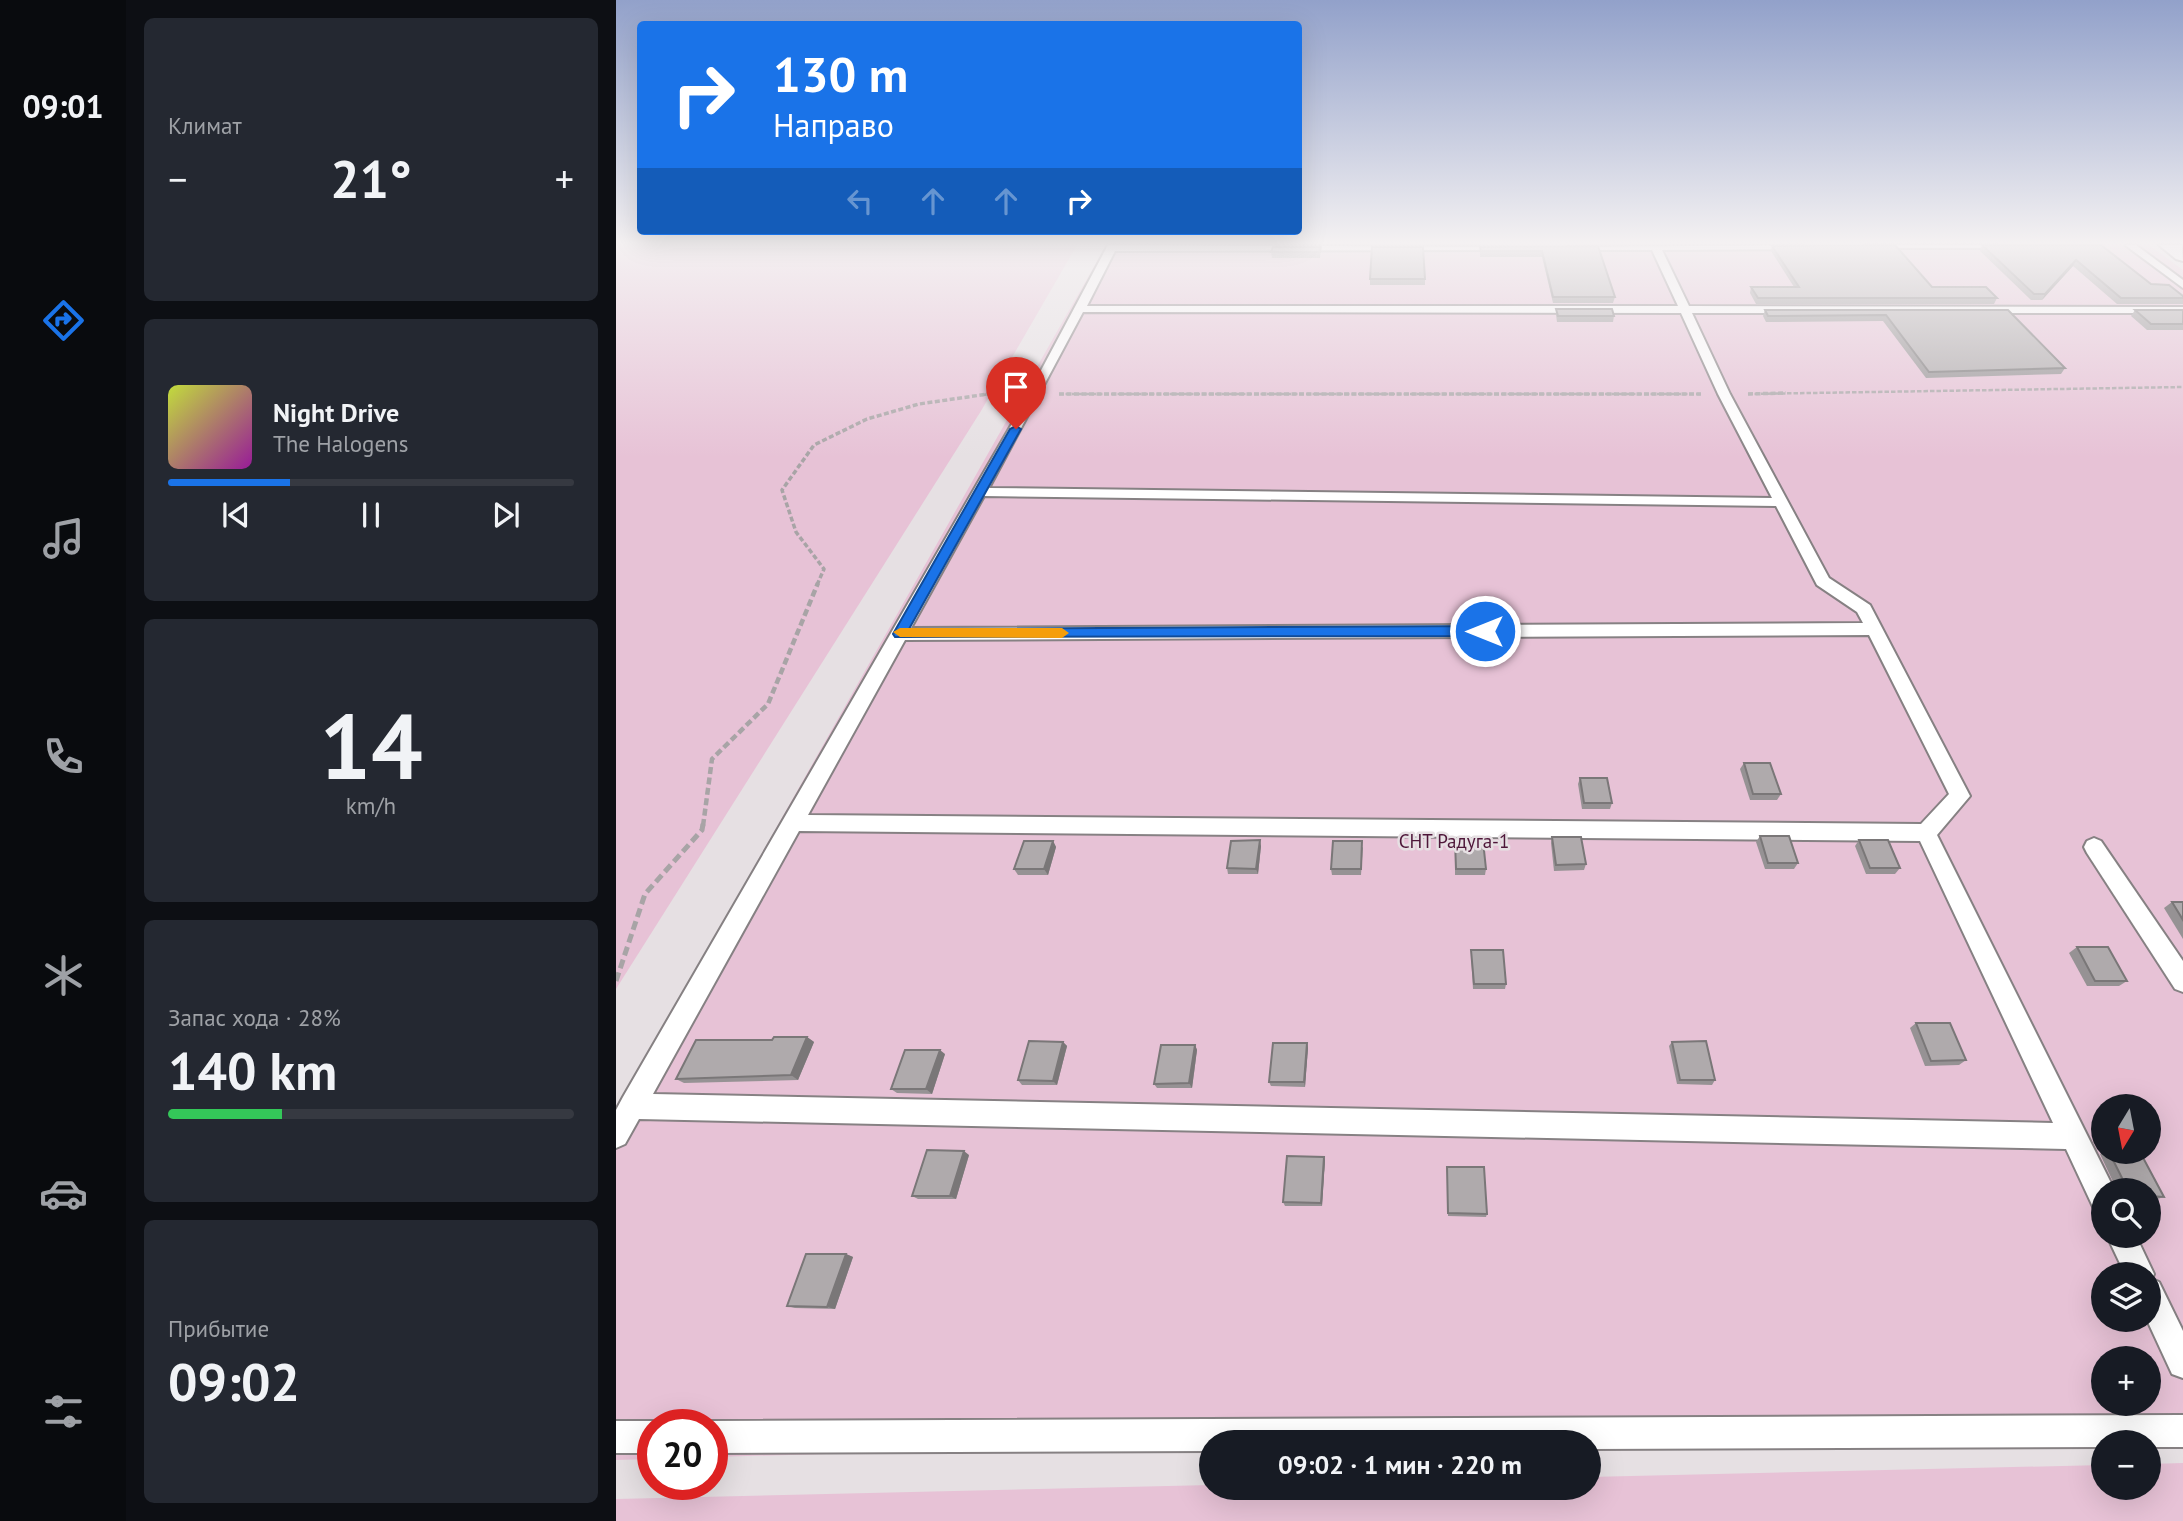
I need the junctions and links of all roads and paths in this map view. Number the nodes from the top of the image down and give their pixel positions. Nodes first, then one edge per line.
1 (1076, 316) edge
2 (1688, 316) edge
3 (980, 492) junction
4 (1781, 502) junction
5 (1875, 629) junction
6 (900, 634) junction
7 (792, 823) junction
8 (1926, 833) junction
9 (2094, 847) dead end
10 (2183, 981) edge
11 (632, 1106) junction
12 (616, 1135) edge
13 (2073, 1136) junction
14 (2094, 1178) edge
15 (2161, 1317) edge
16 (2183, 1363) edge
17 (2183, 1431) edge
18 (616, 1437) edge
19 (637, 1437) edge
20 (728, 1437) edge

1 - 3 lane
2 - 4 lane
3 - 4 lane
3 - 6 lane
4 - 5 lane
5 - 6 lane
5 - 8 lane
6 - 7 lane
7 - 8 lane
7 - 11 lane
8 - 13 lane
9 - 10 lane
11 - 12 lane
11 - 13 lane
13 - 14 lane
15 - 16 lane
17 - 20 lane
18 - 19 lane

